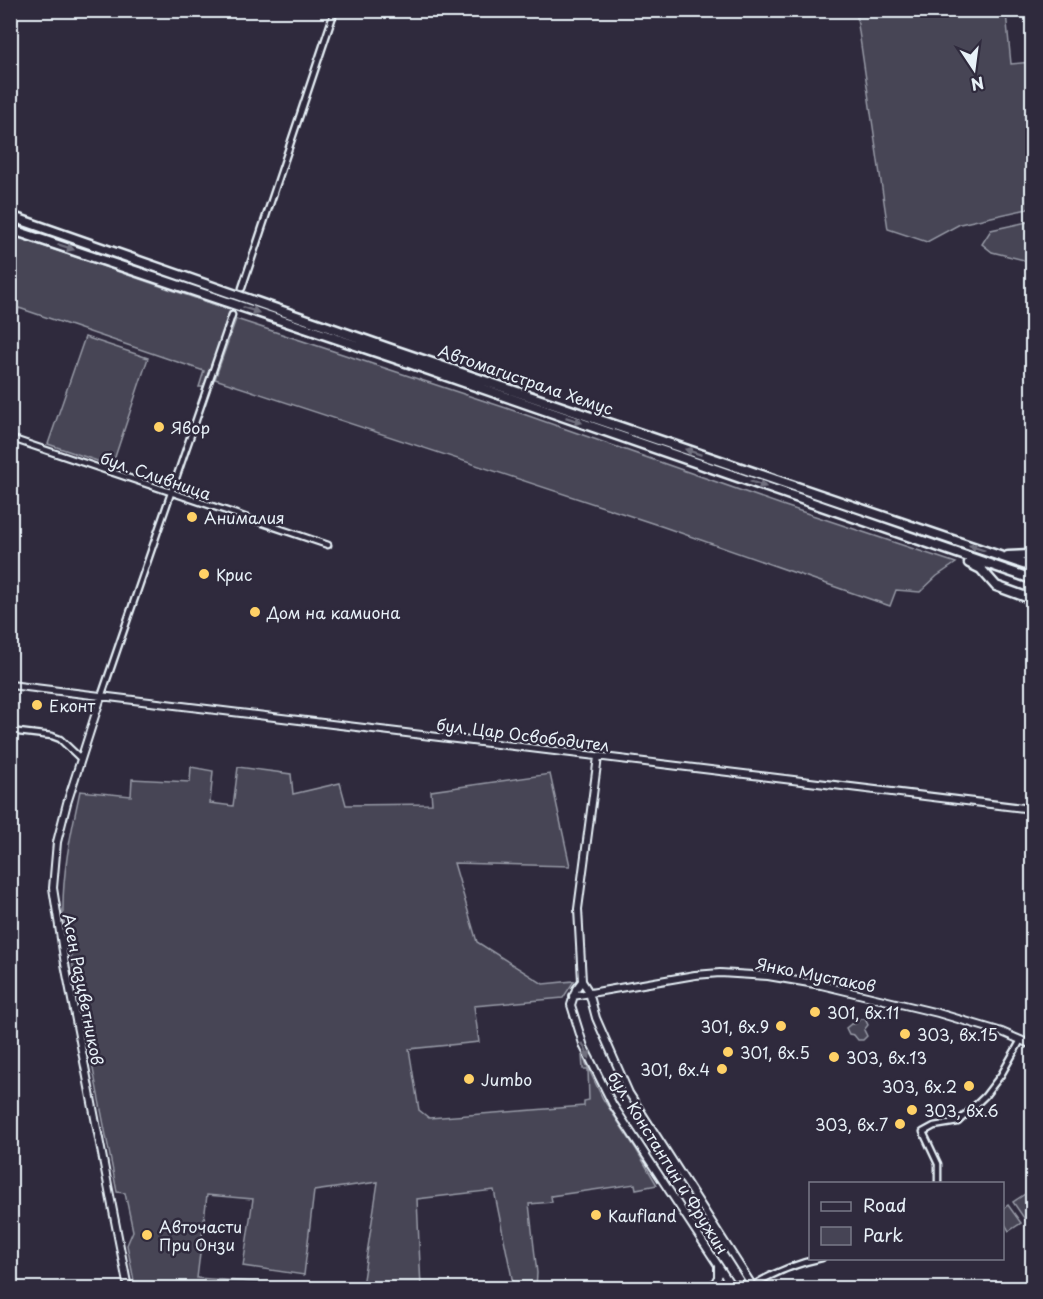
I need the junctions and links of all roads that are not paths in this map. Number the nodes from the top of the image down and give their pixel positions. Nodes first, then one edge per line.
1 (335, 10) edge
2 (10, 216) edge
3 (10, 228) edge
4 (242, 288) dead end
5 (232, 315) dead end
6 (10, 438) edge
7 (171, 492) junction
8 (895, 531) junction
9 (328, 545) dead end
10 (1029, 555) dead end
11 (998, 556) junction
12 (1032, 567) edge
13 (1032, 579) edge
14 (1032, 598) edge
15 (10, 685) edge
16 (101, 697) junction
17 (10, 731) edge
18 (598, 757) junction
19 (80, 758) junction
20 (1032, 809) edge
21 (582, 981) junction
22 (589, 992) junction
23 (573, 996) junction
24 (1021, 1040) junction
25 (1032, 1045) edge
26 (938, 1182) edge
27 (815, 1260) edge
28 (718, 1266) junction
29 (732, 1286) edge
30 (128, 1288) edge
31 (713, 1288) edge
32 (752, 1288) edge

1 - 4 street
11 -> 2 highway, Автомагистрала Хемус
3 -> 8 highway, Автомагистрала Хемус
5 - 7 street
6 - 7 street, бул. Сливница
7 - 9 street, бул. Сливница
7 - 16 street
8 - 13 highway, Автомагистрала Хемус
8 - 14 highway
10 - 11 highway
11 - 12 highway, Автомагистрала Хемус
15 - 16 street, бул. Цар Освободител
16 - 18 street, бул. Цар Освободител
16 - 19 street, Асен Разцветников
17 - 19 street
18 - 20 street, бул. Цар Освободител
18 - 21 street, бул. Константин и Фружин
19 - 30 street, Асен Разцветников
21 - 22 street, бул. Константин и Фружин
21 - 23 street
22 - 23 street, Янко Мустаков
22 - 24 street, Янко Мустаков
22 - 32 street, бул. Константин и Фружин
23 -> 28 street, бул. Константин и Фружин
24 - 25 street, Янко Мустаков
24 - 26 street
27 - 32 street
28 - 29 street, бул. Константин и Фружин
28 - 31 street
29 - 31 street
29 - 32 street

